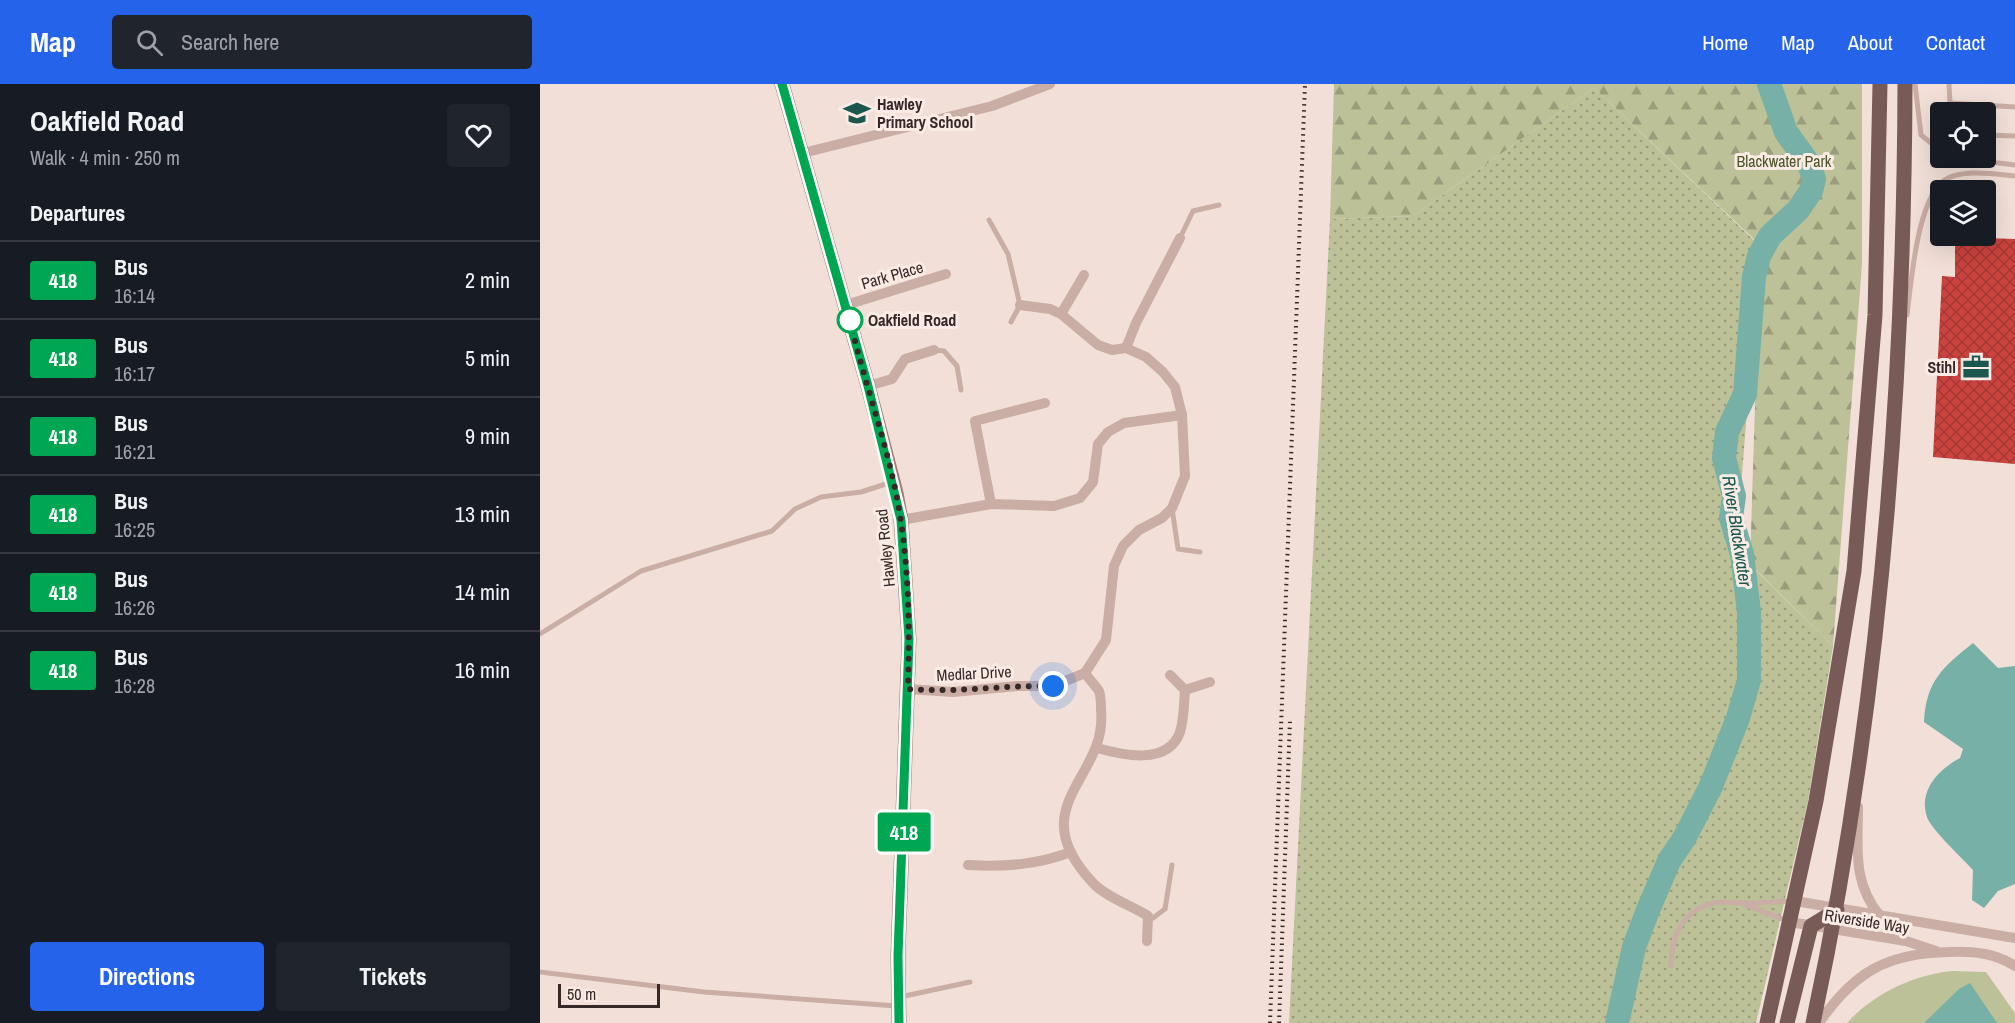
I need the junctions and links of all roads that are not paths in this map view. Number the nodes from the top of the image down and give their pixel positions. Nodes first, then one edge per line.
1 (782, 84) edge
2 (1050, 84) edge
3 (1880, 84) edge
4 (1905, 84) edge
5 (1915, 84) edge
6 (1949, 84) edge
7 (1950, 102) edge
8 (1996, 105) edge
9 (2015, 106) edge
10 (1996, 135) edge
11 (2015, 136) edge
12 (1930, 142) edge
13 (803, 153) junction
14 (1996, 163) edge
15 (2015, 165) edge
16 (2015, 176) edge
17 (1219, 204) dead end
18 (988, 220) dead end
19 (1180, 238) joint
20 (946, 274) dead end
21 (1084, 275) dead end
22 (846, 305) junction
23 (1020, 305) junction
24 (1062, 314) junction
25 (1011, 322) dead end
26 (1126, 348) junction
27 (934, 350) joint
28 (868, 386) junction
29 (1897, 387) junction
30 (961, 390) dead end
31 (1045, 403) dead end
32 (1182, 415) junction
33 (893, 481) junction
34 (992, 504) junction
35 (1172, 508) junction
36 (901, 520) junction
37 (1200, 552) dead end
38 (540, 634) edge
39 (1084, 673) junction
40 (1170, 675) dead end
41 (1210, 682) dead end
42 (908, 689) junction
43 (1185, 690) junction
44 (1096, 748) junction
45 (1858, 783) junction
46 (1071, 852) junction
47 (968, 865) dead end
48 (1172, 865) dead end
49 (1795, 901) junction
50 (1742, 903) junction
51 (1837, 910) junction
52 (1148, 916) junction
53 (1880, 916) junction
54 (1790, 922) junction
55 (1810, 926) junction
56 (1832, 930) junction
57 (2015, 938) edge
58 (1148, 941) dead end
59 (1939, 952) junction
60 (1671, 966) dead end
61 (2015, 966) edge
62 (540, 972) edge
63 (970, 982) dead end
64 (898, 1002) junction
65 (899, 1023) edge
66 (1767, 1023) edge
67 (1787, 1023) edge
68 (1813, 1023) edge
69 (1819, 1023) edge

1 - 13 main road, Hawley Road
2 - 13 street
3 - 49 main road
4 - 29 main road
5 - 12 lane
6 - 7 lane
8 - 9 lane
10 - 11 lane
13 - 22 main road, Hawley Road
14 - 15 lane
16 - 29 lane
17 - 19 lane
18 - 23 lane
19 - 26 street
20 - 22 street, Park Place
21 - 24 street
22 - 28 main road, Hawley Road
23 - 24 street
23 - 25 lane
24 - 26 street
26 - 32 street
27 - 28 street
27 - 30 lane
28 - 33 main road, Hawley Road
29 - 45 main road
31 - 34 street
32 - 34 street
32 - 35 street
33 - 36 main road, Hawley Road
33 - 38 lane
34 - 36 street
35 - 37 lane
35 - 39 street
36 - 42 main road, Hawley Road
39 - 42 street, Medlar Drive
39 - 44 street
40 - 43 street
41 - 43 street
42 - 64 main road, Hawley Road
43 - 44 street
44 - 46 street
45 - 51 main road
45 - 53 street, Riverside Way
46 - 47 street
46 - 52 street
48 - 52 lane
49 - 50 lane
49 - 51 street, Riverside Way
49 - 54 main road
50 - 54 lane
50 - 60 lane
51 - 53 street, Riverside Way
51 - 55 main road
51 - 56 main road
52 - 58 street
53 - 57 street, Riverside Way
54 - 55 street, Riverside Way
54 - 66 main road
55 - 56 street, Riverside Way
55 - 67 main road
56 - 59 street, Riverside Way
56 - 68 main road
59 - 61 street, Riverside Way
59 - 69 street, Riverside Way
62 - 64 lane
63 - 64 lane
64 - 65 main road, Hawley Road

